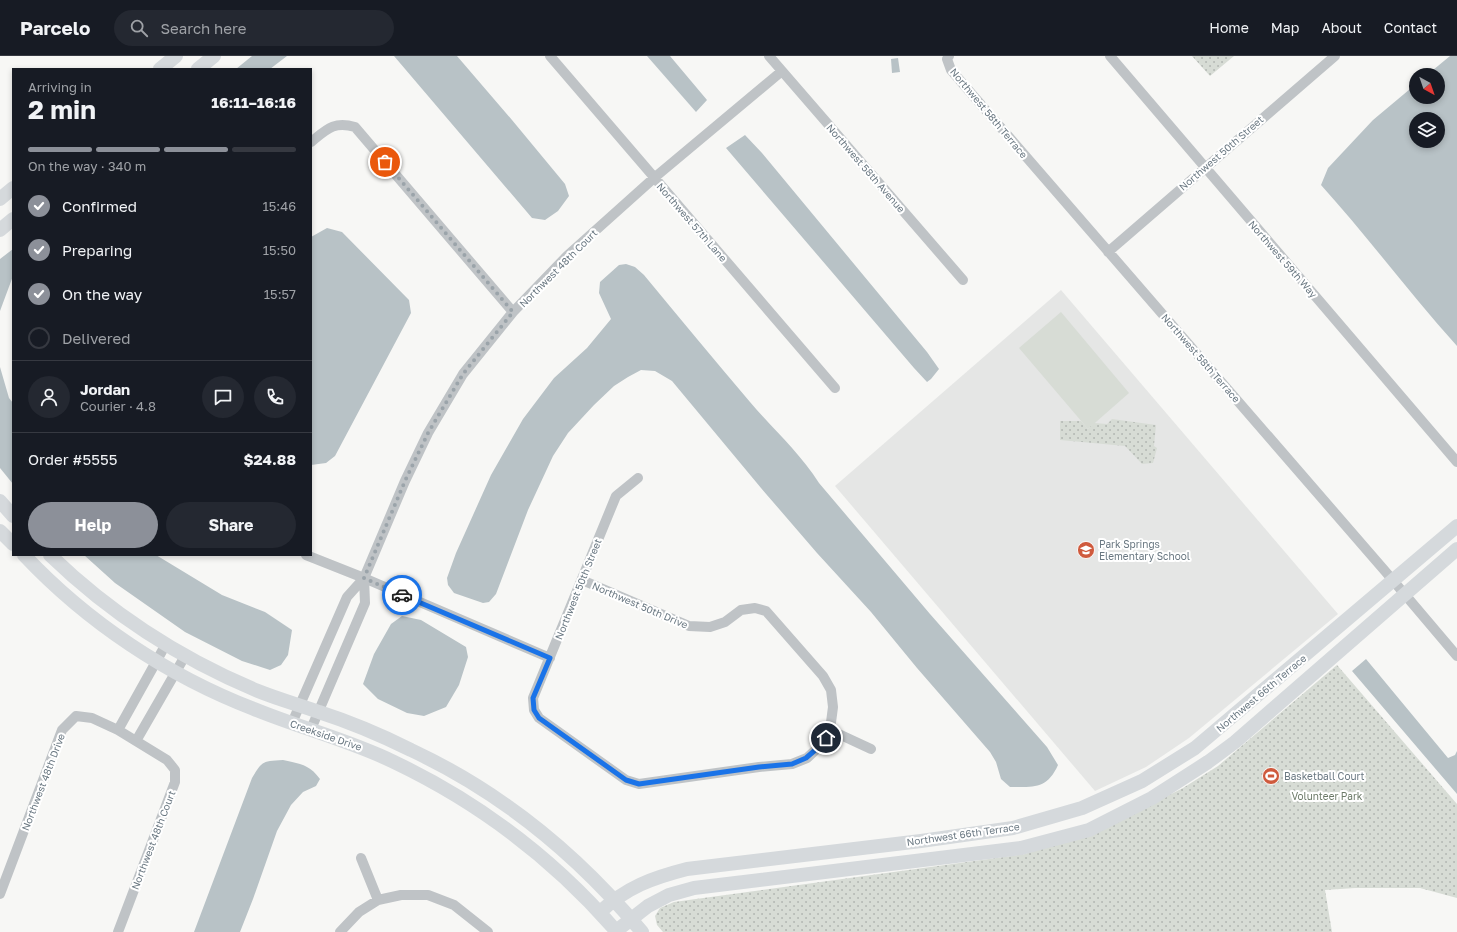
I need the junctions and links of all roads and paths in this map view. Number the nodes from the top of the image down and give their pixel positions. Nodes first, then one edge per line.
1 (176, 56) edge
2 (214, 56) edge
3 (550, 56) edge
4 (769, 56) edge
5 (1110, 56) edge
6 (1335, 56) edge
7 (948, 58) edge
8 (161, 68) edge
9 (199, 68) edge
10 (782, 71) junction
11 (312, 141) edge
12 (1205, 167) junction
13 (654, 178) junction
14 (12, 189) edge
15 (0, 199) edge
16 (12, 220) edge
17 (0, 230) edge
18 (1108, 252) junction
19 (963, 280) dead end
20 (513, 312) junction
21 (835, 388) dead end
22 (1457, 462) edge
23 (638, 478) dead end
24 (0, 501) edge
25 (12, 515) edge
26 (1457, 526) edge
27 (0, 531) edge
28 (12, 543) edge
29 (1457, 549) edge
30 (25, 556) edge
31 (51, 556) edge
32 (309, 556) edge
33 (364, 578) junction
34 (582, 580) junction
35 (1394, 581) junction
36 (1404, 594) junction
37 (166, 644) junction
38 (1456, 654) edge
39 (185, 656) junction
40 (550, 658) junction
41 (157, 661) junction
42 (176, 672) junction
43 (1272, 682) junction
44 (1286, 698) junction
45 (300, 706) junction
46 (534, 710) joint
47 (319, 712) junction
48 (292, 723) junction
49 (311, 729) junction
50 (118, 730) junction
51 (830, 730) junction
52 (136, 741) junction
53 (871, 748) dead end
54 (361, 858) dead end
55 (0, 894) edge
56 (614, 899) junction
57 (378, 900) junction
58 (600, 912) junction
59 (631, 918) junction
60 (617, 931) edge
61 (118, 932) edge
62 (340, 932) edge
63 (488, 932) edge
64 (642, 932) edge

1 - 8 street
2 - 9 street
3 - 13 street, Northwest 57th Lane
4 - 10 street, Northwest 58th Avenue
5 - 12 street, Northwest 59th Way
6 - 12 street, Northwest 50th Street
7 - 18 street, Northwest 58th Terrace
10 - 13 street, Northwest 48th Court
10 - 19 street, Northwest 58th Avenue
11 - 20 street
12 - 18 street, Northwest 50th Street
12 - 22 street, Northwest 59th Way
13 - 20 street, Northwest 48th Court
13 - 21 street, Northwest 57th Lane
14 - 15 street
16 - 17 street
18 - 35 street, Northwest 58th Terrace
20 - 33 street, Northwest 48th Court
23 - 34 street, Northwest 50th Street
24 - 25 street
26 - 35 street, Northwest 66th Terrace
27 - 28 street
29 - 36 street, Northwest 66th Terrace
30 - 41 street, Creekside Drive
31 - 37 street, Creekside Drive
32 - 33 street
33 - 40 street
33 - 45 street, Northwest 48th Court
33 - 47 street, Northwest 48th Court
34 - 40 street, Northwest 50th Street
34 - 51 street, Northwest 50th Drive
35 - 36 street, Northwest 58th Terrace
35 - 43 street, Northwest 66th Terrace
36 - 38 street, Northwest 58th Terrace
36 - 44 street, Northwest 66th Terrace
37 - 39 street, Creekside Drive
37 - 41 street
39 - 42 street
39 - 45 street, Creekside Drive
40 - 46 street, Northwest 50th Street
41 - 42 street, Creekside Drive
41 - 50 street
42 - 48 street, Creekside Drive
42 - 52 street
43 - 44 street
43 - 56 street, Northwest 66th Terrace
44 - 59 street, Northwest 66th Terrace
45 - 47 street, Creekside Drive
45 - 48 street, Northwest 48th Court
46 - 51 street, Northwest 50th Drive
47 - 49 street, Northwest 48th Court
47 - 56 street, Creekside Drive
48 - 49 street, Creekside Drive
49 - 58 street, Creekside Drive
50 - 52 street, Northwest 48th Drive
50 - 55 street, Northwest 48th Drive
51 - 53 street
52 - 61 street, Northwest 48th Court
54 - 57 street
56 - 58 street, Northwest 66th Terrace
56 - 59 street, Creekside Drive
57 - 62 street
57 - 63 street
58 - 60 street, Creekside Drive
59 - 60 street, Northwest 66th Terrace
59 - 64 street, Creekside Drive

